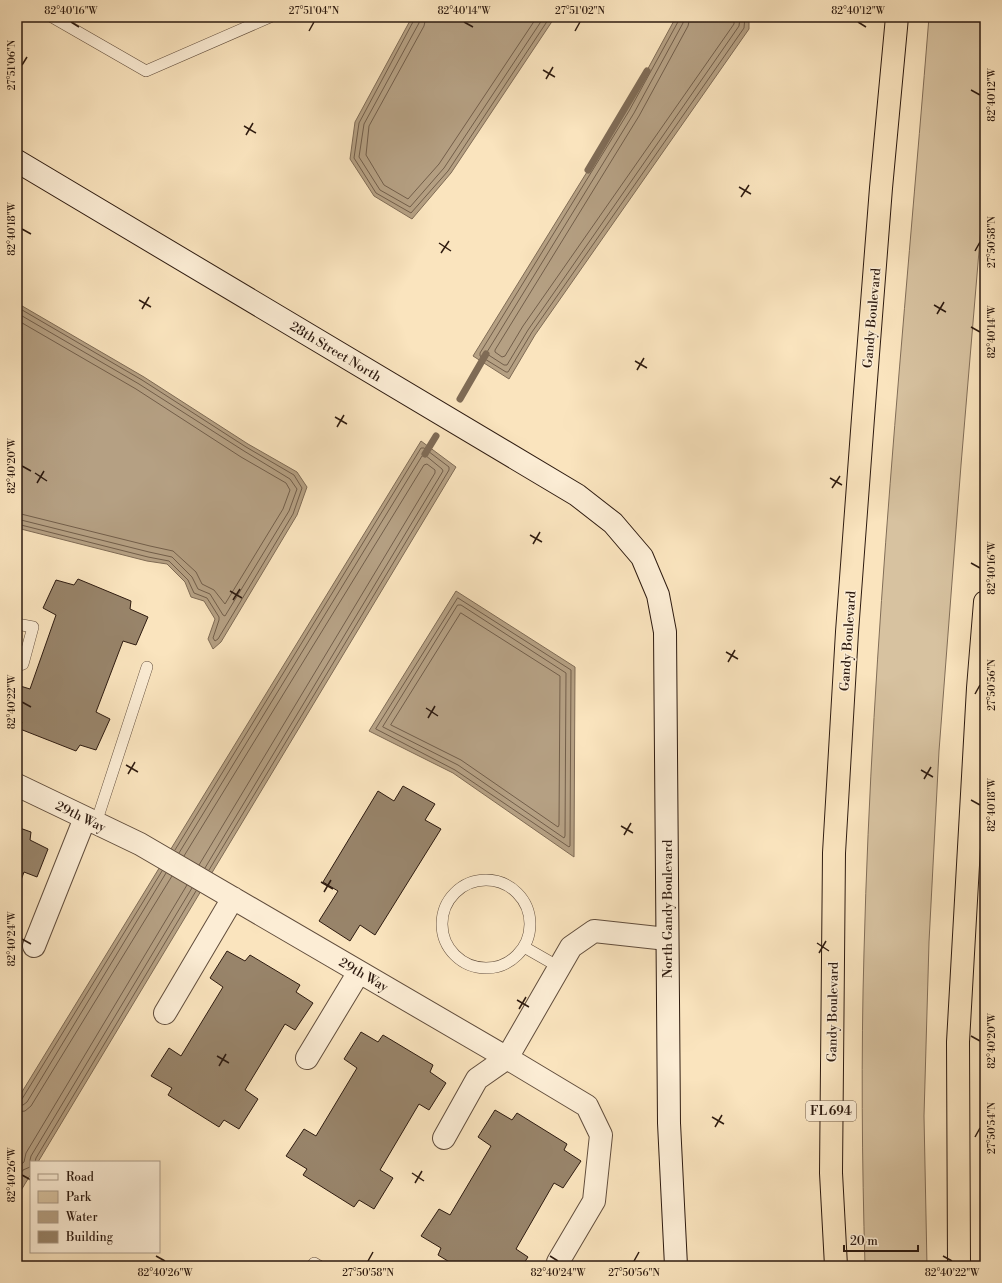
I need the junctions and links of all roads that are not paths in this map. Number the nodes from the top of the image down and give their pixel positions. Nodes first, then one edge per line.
1 (52, 17) edge
2 (270, 17) edge
3 (897, 20) edge
4 (17, 161) edge
5 (642, 557) joint
6 (985, 602) edge
7 (17, 624) edge
8 (17, 666) edge
9 (147, 667) dead end
10 (17, 785) edge
11 (91, 820) junction
12 (233, 898) junction
13 (667, 939) junction
14 (34, 946) dead end
15 (524, 947) junction
16 (559, 968) junction
17 (359, 972) junction
18 (165, 1013) dead end
19 (307, 1058) dead end
20 (506, 1058) junction
21 (444, 1138) dead end
22 (558, 1262) dead end
23 (312, 1266) edge
24 (319, 1266) edge
25 (676, 1266) edge
26 (836, 1266) edge
27 (959, 1266) edge

1 - 2 lane
3 - 26 highway, Gandy Boulevard / FL 694
4 - 5 street, 28th Street North
5 - 13 street, North Gandy Boulevard
6 - 27 highway
7 - 8 lane
9 - 11 lane
10 - 11 street, 29th Way
11 - 12 street, 29th Way
11 - 14 street
12 - 17 street, 29th Way
12 - 18 street
13 - 16 street
13 - 25 street, North Gandy Boulevard
15 - 15 lane
15 - 16 lane
16 - 20 street
17 - 19 street
17 - 20 street, 29th Way
20 - 21 street
20 - 22 street, 29th Way
23 - 24 lane

